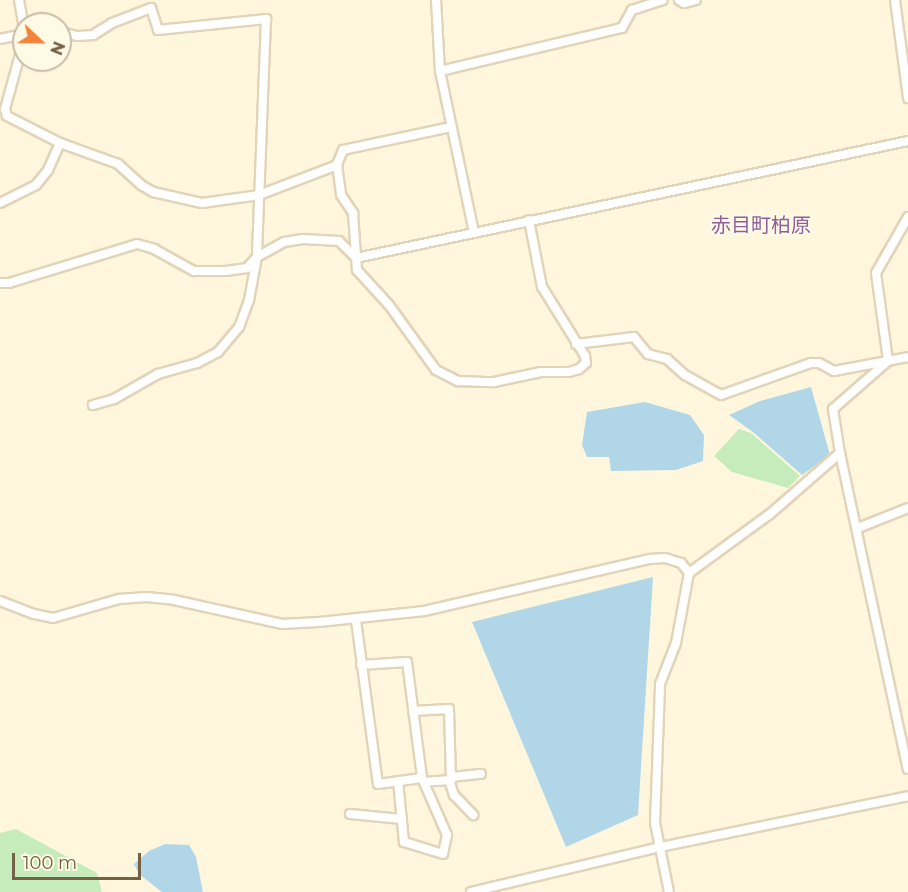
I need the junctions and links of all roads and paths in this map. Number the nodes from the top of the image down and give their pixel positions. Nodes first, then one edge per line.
1 (436, 0) edge
2 (662, 0) edge
3 (679, 0) edge
4 (696, 0) edge
5 (895, 0) edge
6 (72, 35) edge
7 (440, 71) junction
8 (15, 72) edge
9 (908, 98) edge
10 (451, 127) junction
11 (908, 141) edge
12 (60, 144) junction
13 (337, 165) junction
14 (259, 195) junction
15 (0, 203) edge
16 (908, 217) edge
17 (529, 220) junction
18 (474, 232) junction
19 (257, 257) junction
20 (356, 258) junction
21 (0, 283) edge
22 (576, 344) junction
23 (908, 357) edge
24 (888, 361) junction
25 (93, 405) dead end
26 (840, 453) junction
27 (908, 508) edge
28 (858, 528) junction
29 (688, 573) junction
30 (0, 601) edge
31 (356, 620) junction
32 (361, 665) junction
33 (413, 711) junction
34 (908, 769) edge
35 (481, 774) dead end
36 (450, 779) junction
37 (423, 780) junction
38 (398, 781) junction
39 (908, 796) edge
40 (350, 814) dead end
41 (473, 815) dead end
42 (402, 819) junction
43 (660, 847) junction
44 (471, 892) edge
45 (669, 892) edge

1 - 7 street
2 - 7 street
3 - 4 street
5 - 9 street
6 - 14 street
7 - 10 street
8 - 12 street
10 - 13 street
10 - 18 street
11 - 17 street
12 - 14 street
12 - 15 street
13 - 14 street
13 - 20 street
14 - 19 street
16 - 24 street
17 - 18 street
17 - 22 street
18 - 20 street
19 - 20 street
19 - 21 street
19 - 25 street
20 - 22 street
22 - 24 street
23 - 24 street
24 - 26 street
26 - 28 street
26 - 29 street
27 - 28 street
28 - 34 street
29 - 31 street
29 - 43 street
30 - 31 street
31 - 32 street
32 - 33 street
32 - 38 street
33 - 36 street
33 - 37 street
35 - 36 street
36 - 37 street
36 - 41 street
37 - 38 street
37 - 42 street
38 - 42 street
39 - 43 street
40 - 42 street
43 - 44 street
43 - 45 street

